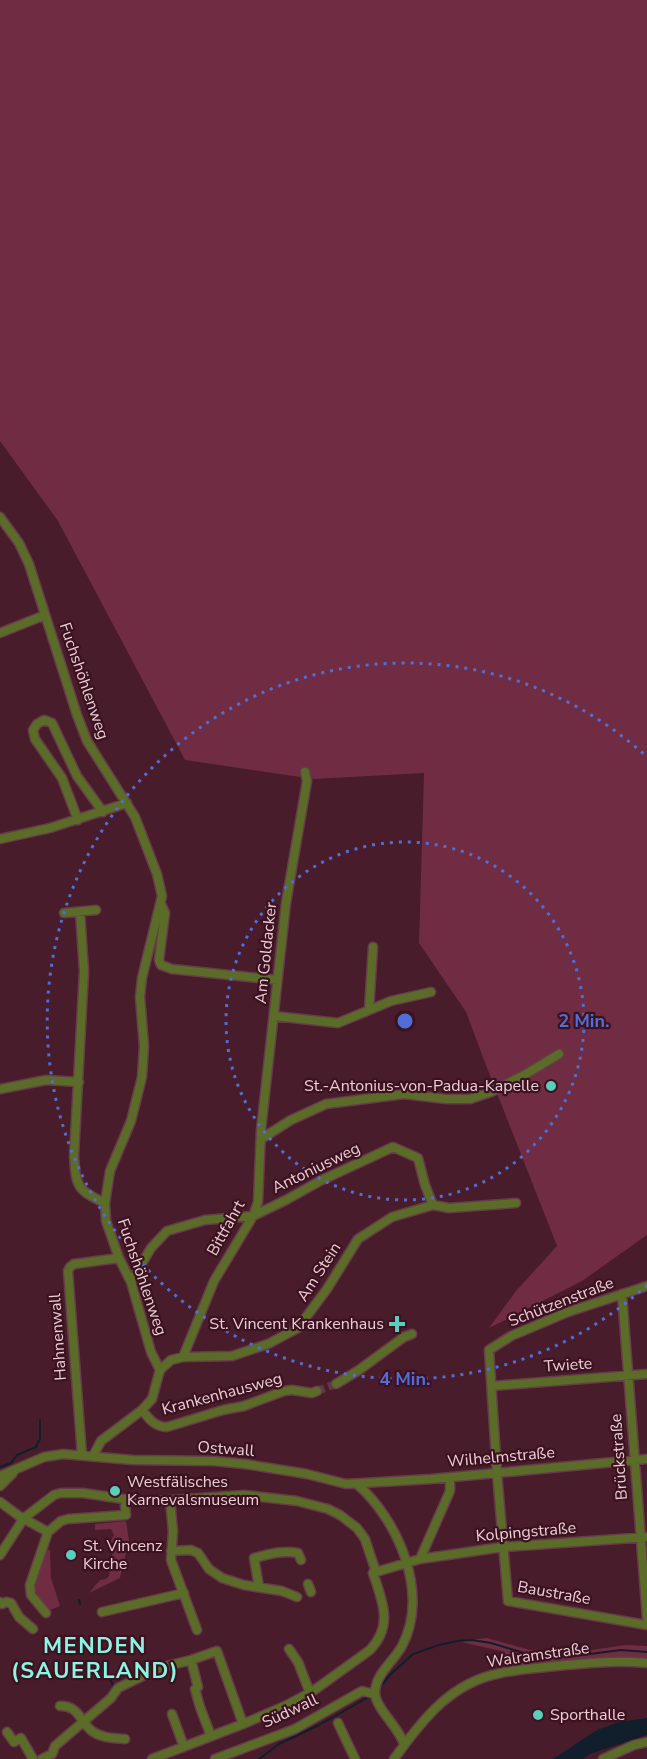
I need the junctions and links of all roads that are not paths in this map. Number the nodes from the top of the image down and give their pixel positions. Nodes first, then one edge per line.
1 (0, 517) edge
2 (45, 615) junction
3 (0, 633) edge
4 (305, 772) dead end
5 (127, 803) junction
6 (103, 812) junction
7 (78, 820) junction
8 (0, 839) edge
9 (161, 904) junction
10 (96, 910) dead end
11 (80, 912) junction
12 (64, 913) dead end
13 (373, 947) dead end
14 (277, 980) junction
15 (431, 992) dead end
16 (369, 1010) junction
17 (274, 1016) junction
18 (559, 1054) dead end
19 (79, 1082) junction
20 (0, 1089) edge
21 (261, 1139) junction
22 (105, 1203) junction
23 (516, 1203) dead end
24 (433, 1205) junction
25 (253, 1216) junction
26 (118, 1258) junction
27 (131, 1282) junction
28 (647, 1286) edge
29 (622, 1294) junction
30 (412, 1334) dead end
31 (183, 1357) junction
32 (160, 1370) junction
33 (647, 1374) edge
34 (628, 1376) junction
35 (336, 1384) tunnel mouth
36 (492, 1386) junction
37 (317, 1391) tunnel mouth
38 (142, 1410) junction
39 (82, 1455) junction
40 (93, 1456) junction
41 (647, 1459) edge
42 (634, 1460) junction
43 (15, 1470) junction
44 (497, 1473) junction
45 (0, 1476) edge
46 (450, 1477) junction
47 (357, 1484) junction
48 (0, 1485) edge
49 (128, 1500) junction
50 (170, 1500) junction
51 (0, 1502) edge
52 (24, 1518) junction
53 (48, 1532) junction
54 (644, 1537) edge
55 (503, 1547) junction
56 (171, 1551) junction
57 (0, 1555) edge
58 (420, 1559) junction
59 (301, 1560) dead end
60 (408, 1563) junction
61 (375, 1572) junction
62 (259, 1587) junction
63 (184, 1593) junction
64 (297, 1597) dead end
65 (1, 1604) edge
66 (102, 1612) dead end
67 (46, 1613) dead end
68 (647, 1618) edge
69 (647, 1624) edge
70 (33, 1629) dead end
71 (197, 1630) dead end
72 (289, 1648) dead end
73 (191, 1660) junction
74 (647, 1663) edge
75 (310, 1693) junction
76 (376, 1696) junction
77 (60, 1706) dead end
78 (382, 1711) junction
79 (172, 1714) dead end
80 (85, 1722) junction
81 (338, 1723) dead end
82 (243, 1724) junction
83 (7, 1732) dead end
84 (413, 1732) junction
85 (211, 1736) junction
86 (125, 1739) dead end
87 (647, 1742) edge
88 (404, 1744) junction
89 (184, 1747) junction
90 (33, 1759) edge
91 (42, 1759) edge
92 (152, 1759) edge
93 (215, 1759) edge
94 (355, 1759) edge
95 (394, 1759) edge
96 (603, 1759) edge

1 - 2 street, Fuchshöhlenweg
2 - 3 street
2 - 5 street, Fuchshöhlenweg
4 - 14 street, Am Goldacker
5 - 6 street
5 - 9 street, Fuchshöhlenweg
6 - 7 street
6 - 7 street
7 - 8 street
9 - 14 street
9 - 22 street, Fuchshöhlenweg
10 - 11 street
11 - 12 street
11 - 19 street
13 - 16 street
14 - 17 street, Am Goldacker
15 - 16 street
16 - 17 street
17 - 21 street, Am Goldacker
18 - 21 street
19 - 20 street
19 - 22 street
21 - 25 street, Bittfahrt
22 - 26 street, Fuchshöhlenweg
23 - 24 street, Am Stein
24 - 25 street, Antoniusweg
24 - 31 street, Am Stein
25 - 27 street, Antoniusweg
25 - 31 street, Bittfahrt
26 - 27 street, Fuchshöhlenweg
26 - 39 street, Hahnenwall
27 - 32 street, Fuchshöhlenweg
28 - 29 street, Schützenstraße
29 - 34 street, Brückstraße
29 - 36 street, Schützenstraße
30 - 35 street
31 - 32 street
32 - 38 street
33 - 34 street, Twiete
34 - 36 street, Twiete
34 - 42 street, Brückstraße
36 - 44 street
37 - 38 street, Krankenhausweg
38 - 40 street
39 - 40 street, Ostwall
39 - 43 street, Ostwall
40 - 47 street, Ostwall
41 - 42 street, Wilhelmstraße
42 - 44 street, Wilhelmstraße
42 - 54 street, Brückstraße
43 - 45 street, Ostwall
43 - 48 street
44 - 46 street, Wilhelmstraße
44 - 55 street
46 - 47 street, Wilhelmstraße
46 - 58 street
47 - 60 street
49 - 50 street
49 - 52 street
49 - 53 street
50 - 56 street
50 - 61 street
51 - 52 street
52 - 53 street
52 - 57 street
53 - 67 street
54 - 55 street, Kolpingstraße
54 - 68 street, Brückstraße
55 - 58 street, Kolpingstraße
55 - 69 street, Baustraße
56 - 62 street
56 - 63 street
58 - 60 street, Kolpingstraße
59 - 62 street
60 - 61 street, Kolpingstraße
60 - 76 street
61 - 75 street
62 - 64 street
63 - 66 street
63 - 71 street
65 - 70 street
72 - 75 street
73 - 80 street
73 - 82 street
73 - 85 street
74 - 84 street, Walramstraße
75 - 82 street
76 - 78 street
76 - 93 street, Südwall
77 - 80 street
78 - 84 street
78 - 88 street
79 - 89 street
80 - 86 street
80 - 91 street
81 - 94 street
82 - 85 street
83 - 90 street
84 - 88 street, Walramstraße
85 - 89 street
87 - 96 street
88 - 95 street, Walramstraße
89 - 92 street

